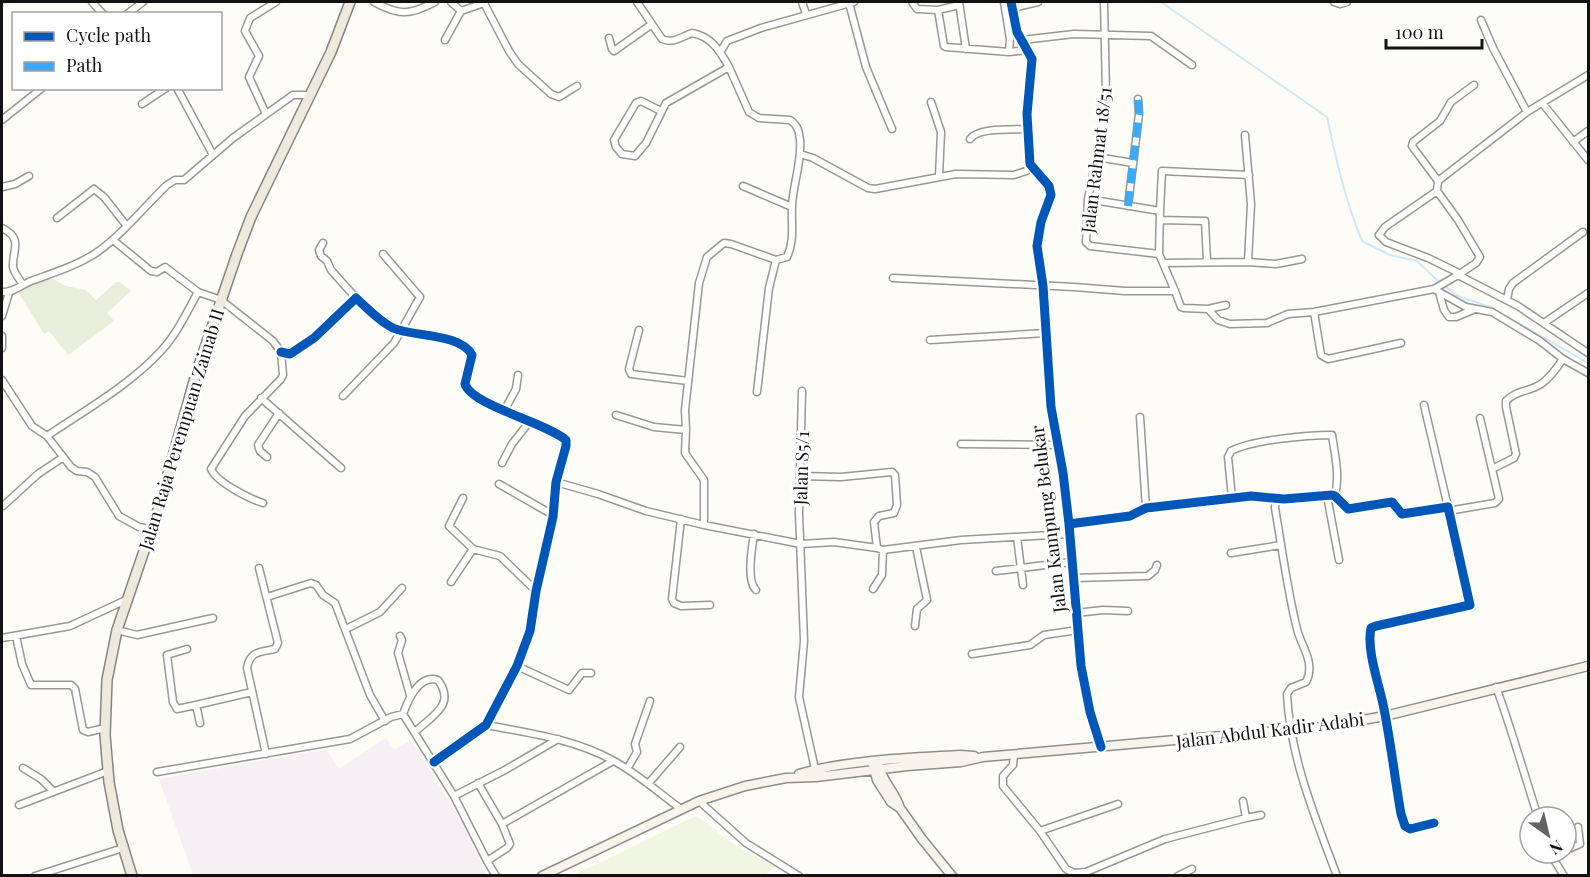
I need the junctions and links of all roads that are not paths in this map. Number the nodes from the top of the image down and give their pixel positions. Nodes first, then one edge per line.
1 (143, 2) edge
2 (276, 2) edge
3 (350, 2) edge
4 (374, 2) edge
5 (435, 2) edge
6 (451, 2) edge
7 (485, 2) edge
8 (637, 2) edge
9 (802, 2) edge
10 (851, 2) edge
11 (912, 2) edge
12 (1004, 2) edge
13 (1038, 2) edge
14 (1104, 2) edge
15 (1334, 2) edge
16 (1347, 2) edge
17 (959, 4) edge
18 (1012, 5) edge
19 (938, 10) junction
20 (461, 11) junction
21 (129, 12) edge
22 (806, 14) junction
23 (1481, 20) dead end
24 (652, 24) junction
25 (1106, 35) junction
26 (609, 38) dead end
27 (445, 40) dead end
28 (1023, 40) junction
29 (966, 49) junction
30 (1028, 50) junction
31 (721, 51) junction
32 (1009, 52) junction
33 (1192, 65) dead end
34 (729, 67) junction
35 (1588, 75) edge
36 (1474, 85) dead end
37 (577, 86) dead end
38 (40, 90) edge
39 (163, 90) edge
40 (178, 90) edge
41 (310, 95) junction
42 (1138, 99) dead end
43 (931, 102) dead end
44 (142, 104) dead end
45 (1543, 104) junction
46 (661, 111) junction
47 (1527, 112) junction
48 (266, 114) junction
49 (2, 120) edge
50 (892, 129) dead end
51 (1029, 129) junction
52 (1588, 131) edge
53 (1245, 135) dead end
54 (970, 139) dead end
55 (1573, 142) junction
56 (800, 154) junction
57 (213, 155) junction
58 (1096, 157) junction
59 (1588, 160) edge
60 (1134, 163) junction
61 (1032, 169) junction
62 (1249, 175) junction
63 (29, 176) dead end
64 (939, 176) junction
65 (1438, 181) junction
66 (743, 186) dead end
67 (2, 187) edge
68 (1437, 191) junction
69 (1088, 199) junction
70 (1128, 206) junction
71 (792, 207) junction
72 (1160, 211) junction
73 (57, 218) dead end
74 (1160, 220) junction
75 (126, 225) junction
76 (2, 228) edge
77 (1583, 232) dead end
78 (113, 240) junction
79 (323, 243) dead end
80 (383, 254) dead end
81 (1159, 254) junction
82 (1302, 259) dead end
83 (776, 260) junction
84 (1207, 261) junction
85 (1248, 262) junction
86 (1164, 263) junction
87 (1458, 275) junction
88 (893, 278) dead end
89 (23, 285) junction
90 (1043, 286) junction
91 (1437, 289) junction
92 (1175, 291) junction
93 (5, 292) edge
94 (198, 292) junction
95 (1588, 293) edge
96 (356, 298) junction
97 (1507, 300) junction
98 (221, 301) junction
99 (1226, 305) dead end
100 (1208, 309) junction
101 (1476, 309) junction
102 (1314, 312) junction
103 (2, 316) edge
104 (1544, 323) junction
105 (639, 330) dead end
106 (402, 331) junction
107 (1046, 333) junction
108 (2, 336) edge
109 (930, 339) dead end
110 (1401, 343) dead end
111 (2, 348) edge
112 (281, 352) junction
113 (1588, 353) edge
114 (1563, 359) junction
115 (1588, 373) edge
116 (518, 375) dead end
117 (2, 380) edge
118 (688, 381) junction
119 (757, 392) dead end
120 (802, 392) dead end
121 (343, 396) dead end
122 (261, 398) junction
123 (1424, 405) dead end
124 (504, 411) junction
125 (279, 413) junction
126 (616, 415) dead end
127 (1140, 417) dead end
128 (1480, 417) dead end
129 (530, 421) junction
130 (686, 430) junction
131 (47, 436) junction
132 (961, 444) dead end
133 (1058, 445) junction
134 (267, 457) dead end
135 (62, 458) junction
136 (502, 462) dead end
137 (341, 468) dead end
138 (1492, 469) junction
139 (800, 476) junction
140 (556, 482) junction
141 (499, 484) dead end
142 (1327, 495) junction
143 (1335, 496) junction
144 (463, 498) dead end
145 (1232, 498) junction
146 (1276, 498) junction
147 (263, 503) dead end
148 (3, 506) dead end
149 (1146, 508) junction
150 (1448, 509) junction
151 (553, 514) junction
152 (681, 519) junction
153 (1069, 524) junction
154 (704, 525) junction
155 (151, 530) junction
156 (754, 534) junction
157 (1069, 534) junction
158 (1017, 537) junction
159 (801, 544) junction
160 (1281, 545) junction
161 (916, 547) junction
162 (473, 549) junction
163 (880, 549) junction
164 (1231, 553) dead end
165 (1339, 560) dead end
166 (1071, 562) junction
167 (1157, 565) dead end
168 (259, 568) dead end
169 (1021, 569) junction
170 (996, 571) dead end
171 (1073, 578) junction
172 (451, 582) dead end
173 (1023, 585) dead end
174 (402, 588) dead end
175 (873, 589) dead end
176 (756, 590) dead end
177 (536, 591) junction
178 (267, 597) junction
179 (126, 600) junction
180 (710, 605) dead end
181 (1128, 611) dead end
182 (1076, 613) junction
183 (213, 618) dead end
184 (915, 626) dead end
185 (345, 629) junction
186 (117, 630) junction
187 (1078, 630) junction
188 (14, 636) junction
189 (400, 636) dead end
190 (2, 638) edge
191 (187, 650) dead end
192 (972, 654) dead end
193 (517, 666) junction
194 (1588, 666) edge
195 (591, 673) dead end
196 (1496, 687) junction
197 (252, 692) junction
198 (410, 695) junction
199 (650, 701) dead end
200 (196, 705) junction
201 (402, 714) junction
202 (1386, 716) junction
203 (385, 721) junction
204 (200, 723) dead end
205 (486, 725) junction
206 (105, 728) junction
207 (1292, 730) junction
208 (415, 732) junction
209 (558, 739) junction
210 (680, 747) dead end
211 (1101, 747) junction
212 (266, 754) junction
213 (1014, 754) junction
214 (614, 761) junction
215 (434, 762) junction
216 (876, 766) junction
217 (23, 768) dead end
218 (627, 769) junction
219 (815, 769) junction
220 (108, 771) junction
221 (157, 772) dead end
222 (786, 778) junction
223 (478, 783) junction
224 (648, 784) junction
225 (53, 791) junction
226 (454, 795) junction
227 (699, 801) junction
228 (1244, 801) dead end
229 (1118, 804) dead end
230 (19, 805) dead end
231 (1534, 805) edge
232 (681, 809) junction
233 (1261, 815) dead end
234 (1246, 818) junction
235 (1434, 823) dead end
236 (502, 824) junction
237 (1578, 827) dead end
238 (1040, 831) junction
239 (1578, 845) edge
240 (123, 848) junction
241 (487, 861) junction
242 (1192, 869) dead end
243 (35, 876) edge
244 (132, 876) edge
245 (496, 876) edge
246 (542, 876) edge
247 (799, 876) edge
248 (952, 876) edge
249 (1178, 876) edge
250 (1337, 876) edge

1 - 21 street
2 - 48 street
3 - 41 main road, Jalan Raja Perempuan Zainab II
4 - 5 street
6 - 20 street
7 - 20 street
7 - 37 street
8 - 24 street
9 - 22 street
10 - 22 street
10 - 50 street
11 - 19 street
12 - 32 street
13 - 18 street
14 - 25 street, Jalan Rahmat 18/51
15 - 16 street
17 - 19 street
17 - 29 street
18 - 28 main road
19 - 29 street
20 - 27 street
22 - 31 street
23 - 47 street
24 - 26 street
24 - 31 street
25 - 28 street
25 - 33 street
25 - 58 street, Jalan Rahmat 18/51
28 - 30 main road
29 - 32 street
30 - 32 street
30 - 51 main road
31 - 34 street
34 - 46 street
34 - 56 street
35 - 45 street
36 - 65 street
38 - 49 street
39 - 44 street
40 - 57 street
41 - 48 street
41 - 98 main road, Jalan Raja Perempuan Zainab II
42 - 60 street
43 - 64 street
45 - 47 street
45 - 55 street
46 - 46 street
47 - 65 street
48 - 57 street
51 - 54 street
51 - 61 main road
52 - 55 street
53 - 62 street
55 - 59 street
56 - 64 street
56 - 71 street
57 - 75 street
58 - 60 street
58 - 69 street, Jalan Rahmat 18/51
60 - 70 street
61 - 64 street
61 - 90 main road, Jalan Kampung Belukar
62 - 72 street
62 - 85 street
63 - 67 street
65 - 68 street
66 - 71 street
68 - 87 street
68 - 87 street
69 - 70 street
69 - 81 street, Jalan Rahmat 18/51
70 - 72 street
71 - 83 street
72 - 74 street
73 - 75 street
74 - 81 street
74 - 84 street
75 - 78 street
76 - 89 street
77 - 97 street
78 - 89 street
78 - 94 street
79 - 96 street
80 - 106 street
81 - 86 street
82 - 85 street
83 - 118 street
83 - 119 street
84 - 85 street
84 - 86 street
86 - 92 street
87 - 91 street
87 - 97 street
88 - 90 street
89 - 93 street
90 - 92 street
90 - 107 main road, Jalan Kampung Belukar
91 - 101 street
91 - 101 street
91 - 102 street
92 - 100 street
93 - 103 street
94 - 98 street
94 - 131 street
95 - 104 street
96 - 106 street
96 - 112 street
97 - 104 street
98 - 112 street
98 - 155 main road, Jalan Raja Perempuan Zainab II
99 - 100 street
100 - 102 street
101 - 114 street
102 - 110 street
104 - 113 street
105 - 118 street
106 - 121 street
106 - 124 street
107 - 109 street
107 - 133 main road, Jalan Kampung Belukar
108 - 111 street
112 - 122 street
114 - 115 street
114 - 138 street
116 - 124 street
117 - 131 street
118 - 130 street
120 - 139 street, Jalan S5/1
122 - 125 street
122 - 147 street
123 - 150 street
124 - 129 street
125 - 134 street
125 - 137 street
126 - 130 street
127 - 149 street
128 - 138 street
129 - 136 street
129 - 140 street
130 - 154 street
131 - 135 street
132 - 133 street
133 - 153 main road, Jalan Kampung Belukar
135 - 148 street
135 - 155 street
138 - 150 street
139 - 159 street, Jalan S5/1
139 - 163 street
140 - 151 street
140 - 152 street
141 - 151 street
142 - 143 street
142 - 146 street
142 - 165 street
143 - 145 street
143 - 150 street
144 - 162 street
145 - 146 street
145 - 149 street
146 - 160 street
149 - 153 street
150 - 202 street
151 - 177 street
152 - 154 street
152 - 180 street
153 - 157 main road, Jalan Kampung Belukar
154 - 156 street
155 - 179 main road, Jalan Raja Perempuan Zainab II
156 - 159 street
156 - 176 street
157 - 158 street
157 - 166 main road, Jalan Kampung Belukar
158 - 161 street
158 - 169 street
159 - 163 street
159 - 219 street, Jalan S5/1
160 - 164 street
160 - 207 street
161 - 163 street
161 - 184 street
162 - 172 street
162 - 177 street
163 - 175 street
166 - 169 street
166 - 171 main road, Jalan Kampung Belukar
167 - 171 street
168 - 178 street
169 - 170 street
169 - 173 street
171 - 182 main road, Jalan Kampung Belukar
174 - 185 street
177 - 193 street
178 - 185 street
178 - 197 street
179 - 186 main road, Jalan Raja Perempuan Zainab II
179 - 188 street
181 - 182 street
182 - 187 main road, Jalan Kampung Belukar
183 - 186 street
185 - 203 street
186 - 206 main road, Jalan Raja Perempuan Zainab II
187 - 192 street
187 - 211 main road, Jalan Kampung Belukar
188 - 190 street
188 - 206 street
189 - 198 street
191 - 200 street
193 - 195 street
193 - 205 street
194 - 196 main road, Jalan Abdul Kadir Adabi
196 - 202 main road, Jalan Abdul Kadir Adabi
196 - 231 street
197 - 200 street
197 - 212 street
198 - 201 street
198 - 208 street
199 - 218 street
200 - 204 street
201 - 203 street
201 - 208 street
202 - 207 main road, Jalan Abdul Kadir Adabi
202 - 235 street
203 - 212 street
205 - 209 street
205 - 215 street
206 - 220 main road, Jalan Raja Perempuan Zainab II
207 - 211 main road, Jalan Abdul Kadir Adabi
207 - 250 street
208 - 215 street
209 - 214 street
209 - 223 street
210 - 224 street
211 - 213 main road, Jalan Abdul Kadir Adabi
212 - 221 street
213 - 216 main road, Jalan Abdul Kadir Adabi
213 - 238 street
214 - 218 street
214 - 236 street
215 - 226 street
216 - 219 main road, Jalan Abdul Kadir Adabi
216 - 222 main road, Jalan Abdul Kadir Adabi
216 - 248 main road
217 - 225 street
218 - 224 street
219 - 222 main road, Jalan Abdul Kadir Adabi
220 - 225 street
220 - 240 main road, Jalan Raja Perempuan Zainab II
222 - 227 main road, Jalan Abdul Kadir Adabi
223 - 226 street
223 - 236 street
224 - 232 street
225 - 230 street
226 - 241 street
227 - 232 main road, Jalan Abdul Kadir Adabi
227 - 247 street
228 - 234 street
229 - 238 street
232 - 246 main road, Jalan Abdul Kadir Adabi
233 - 234 street
234 - 238 street
236 - 241 street
237 - 239 street
240 - 243 street
240 - 244 main road, Jalan Raja Perempuan Zainab II
241 - 245 street
242 - 249 street

